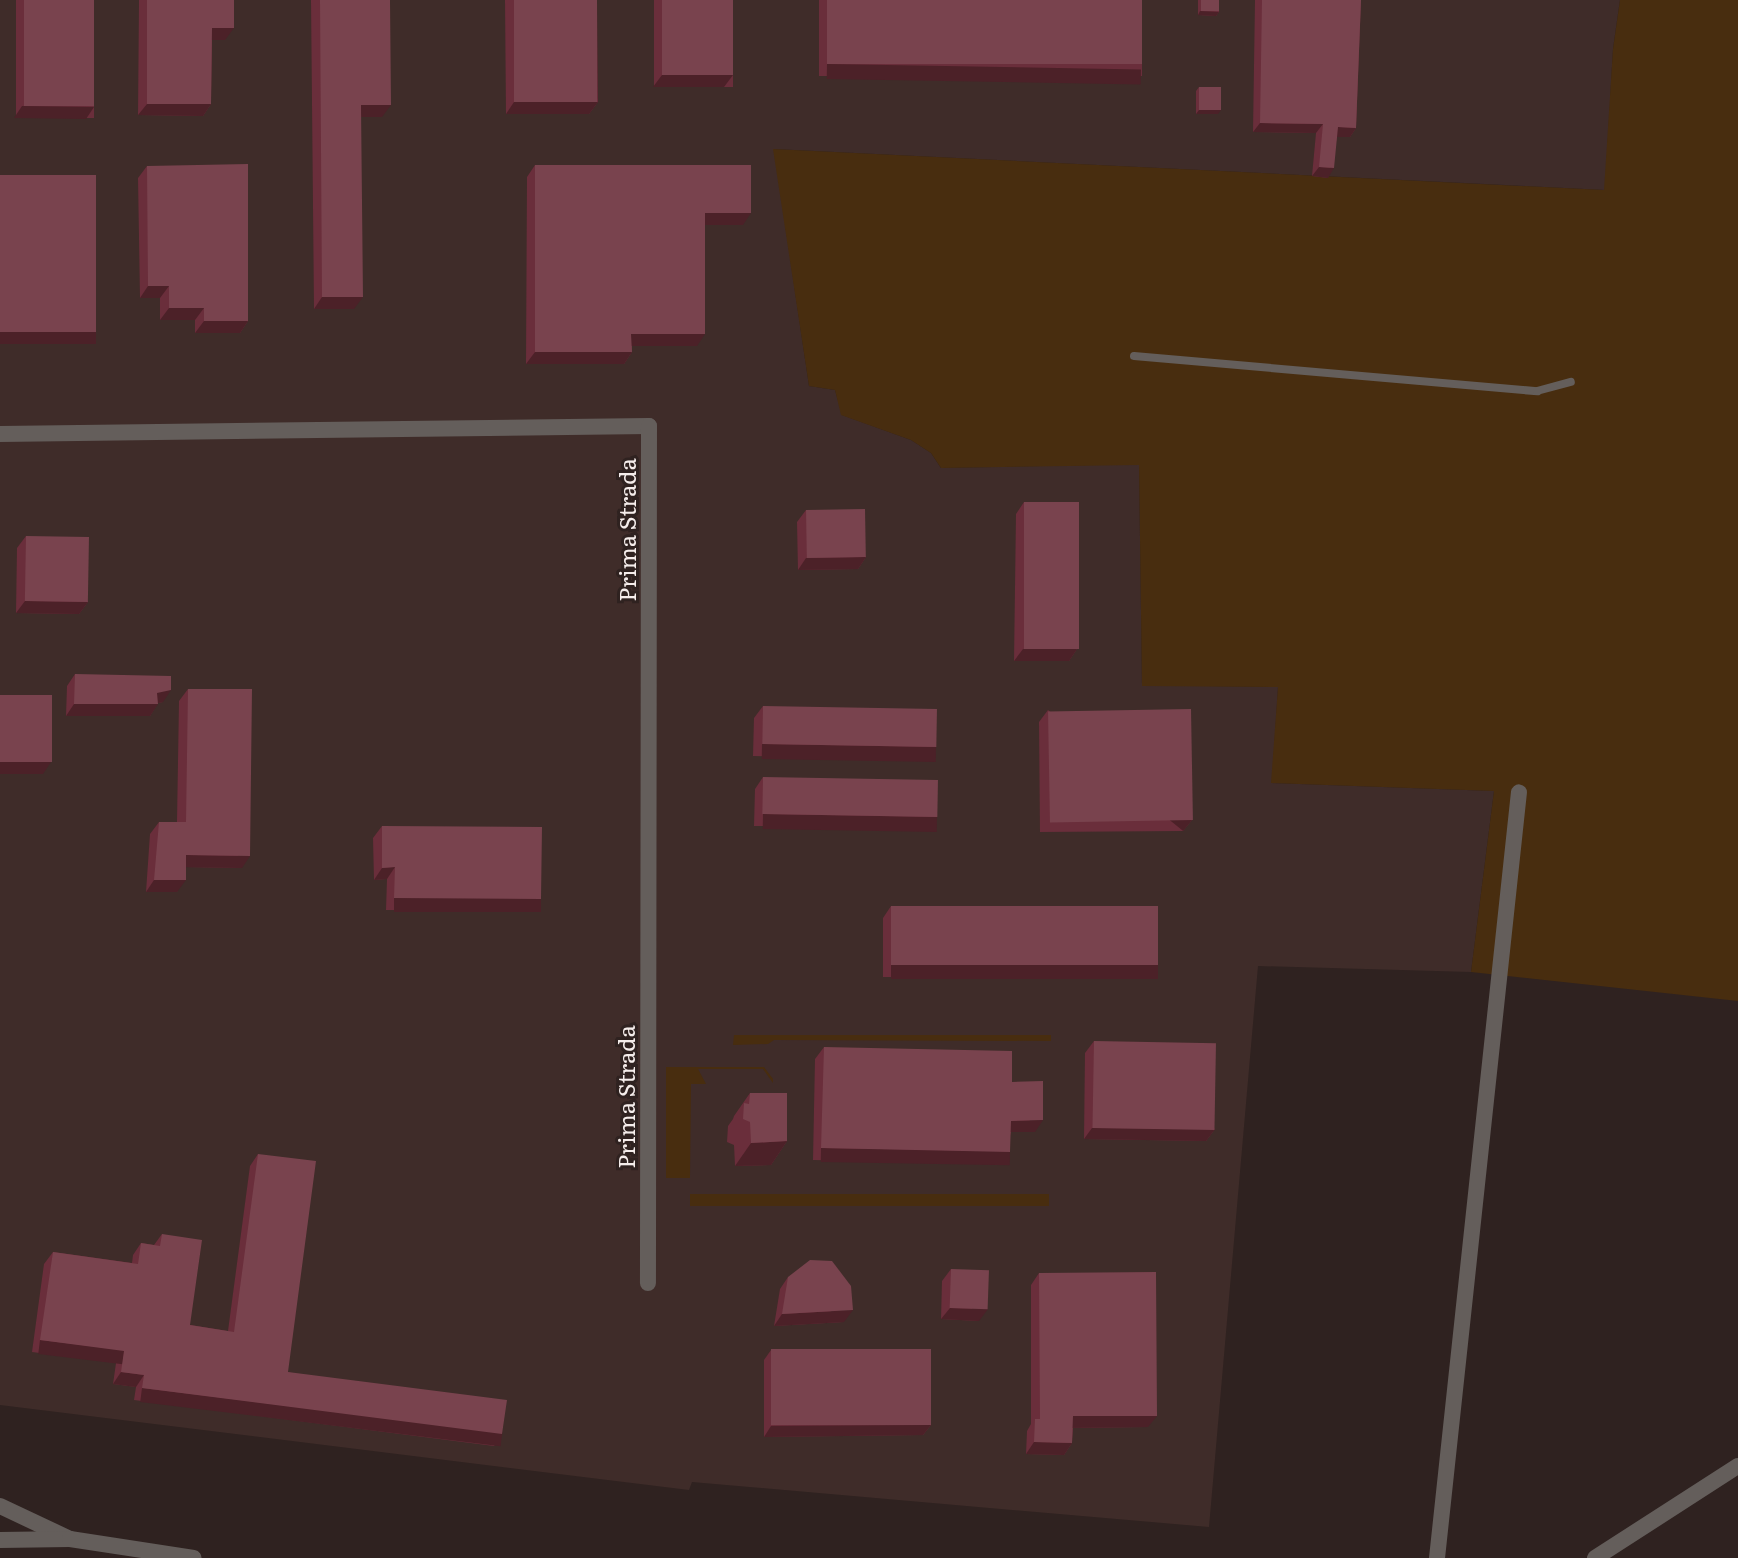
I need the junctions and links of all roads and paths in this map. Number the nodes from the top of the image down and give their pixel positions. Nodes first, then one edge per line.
1 (1134, 356) dead end
2 (1571, 382) dead end
3 (0, 434) edge
4 (1519, 792) dead end
5 (648, 1283) dead end
6 (1738, 1466) edge
7 (4, 1505) edge
8 (0, 1539) edge
9 (70, 1539) junction
10 (194, 1558) edge
11 (1437, 1558) edge
12 (1595, 1558) edge

1 - 2 lane
3 - 5 street, Prima Strada
4 - 11 street
6 - 12 street
7 - 9 street
8 - 9 street
9 - 10 street

